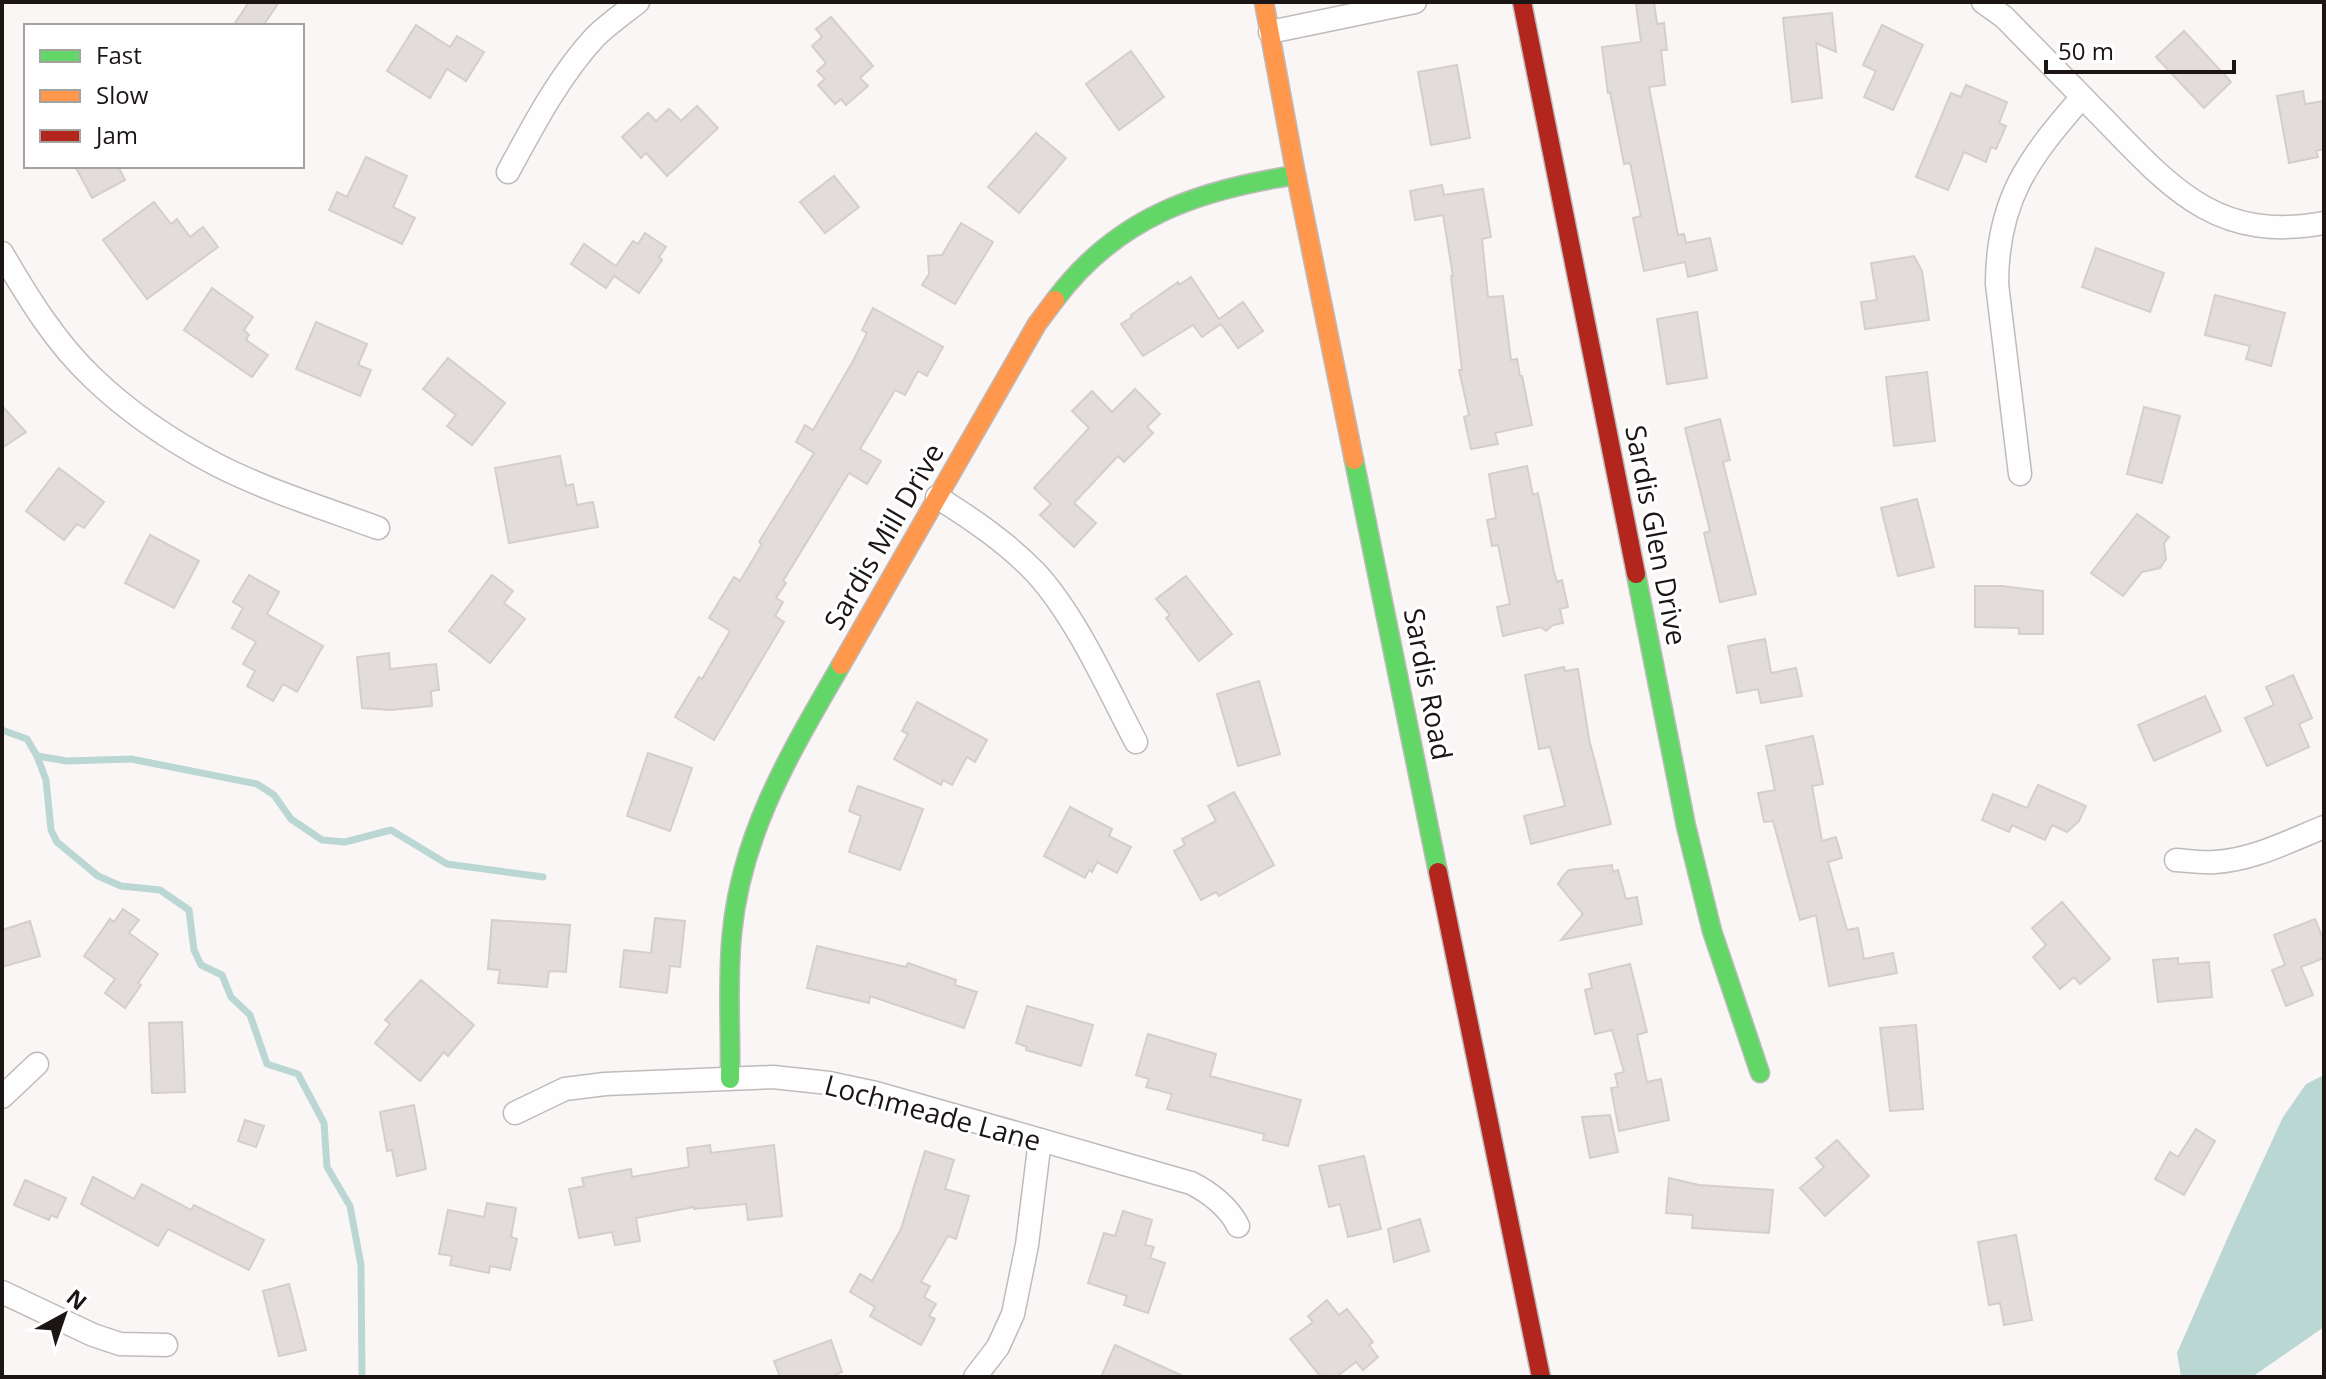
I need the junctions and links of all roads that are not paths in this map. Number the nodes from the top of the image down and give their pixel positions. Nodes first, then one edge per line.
1 (638, 2) edge
2 (1264, 2) edge
3 (1415, 2) edge
4 (1522, 2) edge
5 (1983, 2) edge
6 (1270, 32) junction
7 (2082, 97) junction
8 (508, 172) dead end
9 (1296, 175) junction
10 (2324, 223) edge
11 (2, 253) edge
12 (2020, 474) dead end
13 (937, 497) junction
14 (378, 528) dead end
15 (1136, 742) dead end
16 (2324, 827) edge
17 (2176, 860) dead end
18 (37, 1064) dead end
19 (1760, 1073) dead end
20 (730, 1079) junction
21 (2, 1097) edge
22 (515, 1113) dead end
23 (1040, 1140) junction
24 (1238, 1226) dead end
25 (2, 1292) edge
26 (166, 1345) dead end
27 (975, 1377) edge
28 (1541, 1377) edge

1 - 8 street
2 - 6 street, Sardis Road
3 - 6 street
4 - 19 street, Sardis Glen Drive
5 - 7 street
6 - 9 street, Sardis Road
7 - 10 street
7 - 12 street
9 - 13 street, Sardis Mill Drive
9 - 28 street, Sardis Road
11 - 14 street
13 - 15 street
13 - 20 street, Sardis Mill Drive
16 - 17 street
18 - 21 street
20 - 22 street, Lochmeade Lane
20 - 23 street, Lochmeade Lane
23 - 24 street, Lochmeade Lane
23 - 27 street
25 - 26 street

